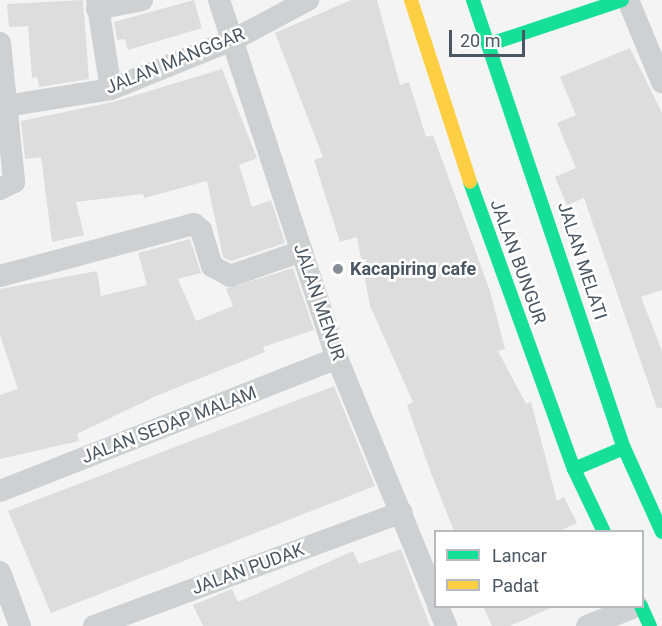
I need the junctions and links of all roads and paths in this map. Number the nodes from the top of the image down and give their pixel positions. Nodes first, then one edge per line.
1 (142, 0) edge
2 (219, 0) edge
3 (308, 0) edge
4 (411, 0) edge
5 (473, 0) edge
6 (622, 0) edge
7 (628, 0) edge
8 (97, 4) edge
9 (235, 39) junction
10 (0, 43) edge
11 (490, 44) junction
12 (662, 82) edge
13 (111, 89) junction
14 (3, 107) edge
15 (0, 189) edge
16 (302, 251) junction
17 (0, 276) edge
18 (337, 358) junction
19 (624, 448) junction
20 (574, 469) junction
21 (0, 491) edge
22 (402, 512) junction
23 (604, 530) edge
24 (662, 532) edge
25 (0, 572) edge
26 (434, 596) edge
27 (439, 608) edge
28 (634, 608) edge
29 (640, 608) edge
30 (20, 626) edge
31 (94, 626) edge
32 (446, 626) edge
33 (587, 626) edge
34 (650, 626) edge

1 - 8 street
2 - 9 street, JALAN MENUR
3 - 9 street, JALAN MANGGAR
4 - 20 main road, JALAN BUNGUR
5 - 11 main road, JALAN MELATI
6 - 11 main road
7 - 12 street
8 - 13 street
9 - 13 street, JALAN MANGGAR
9 - 16 street, JALAN MENUR
10 - 14 street
11 - 19 main road, JALAN MELATI
13 - 14 street, JALAN MANGGAR
14 - 15 street
16 - 17 street
16 - 18 street, JALAN MENUR
18 - 21 street, JALAN SEDAP MALAM
18 - 22 street, JALAN MENUR
19 - 20 main road
19 - 24 main road, JALAN MELATI
20 - 23 main road, JALAN BUNGUR
22 - 26 street, JALAN MENUR
22 - 31 street, JALAN PUDAK
25 - 30 street
27 - 32 street
28 - 33 street
29 - 34 main road

